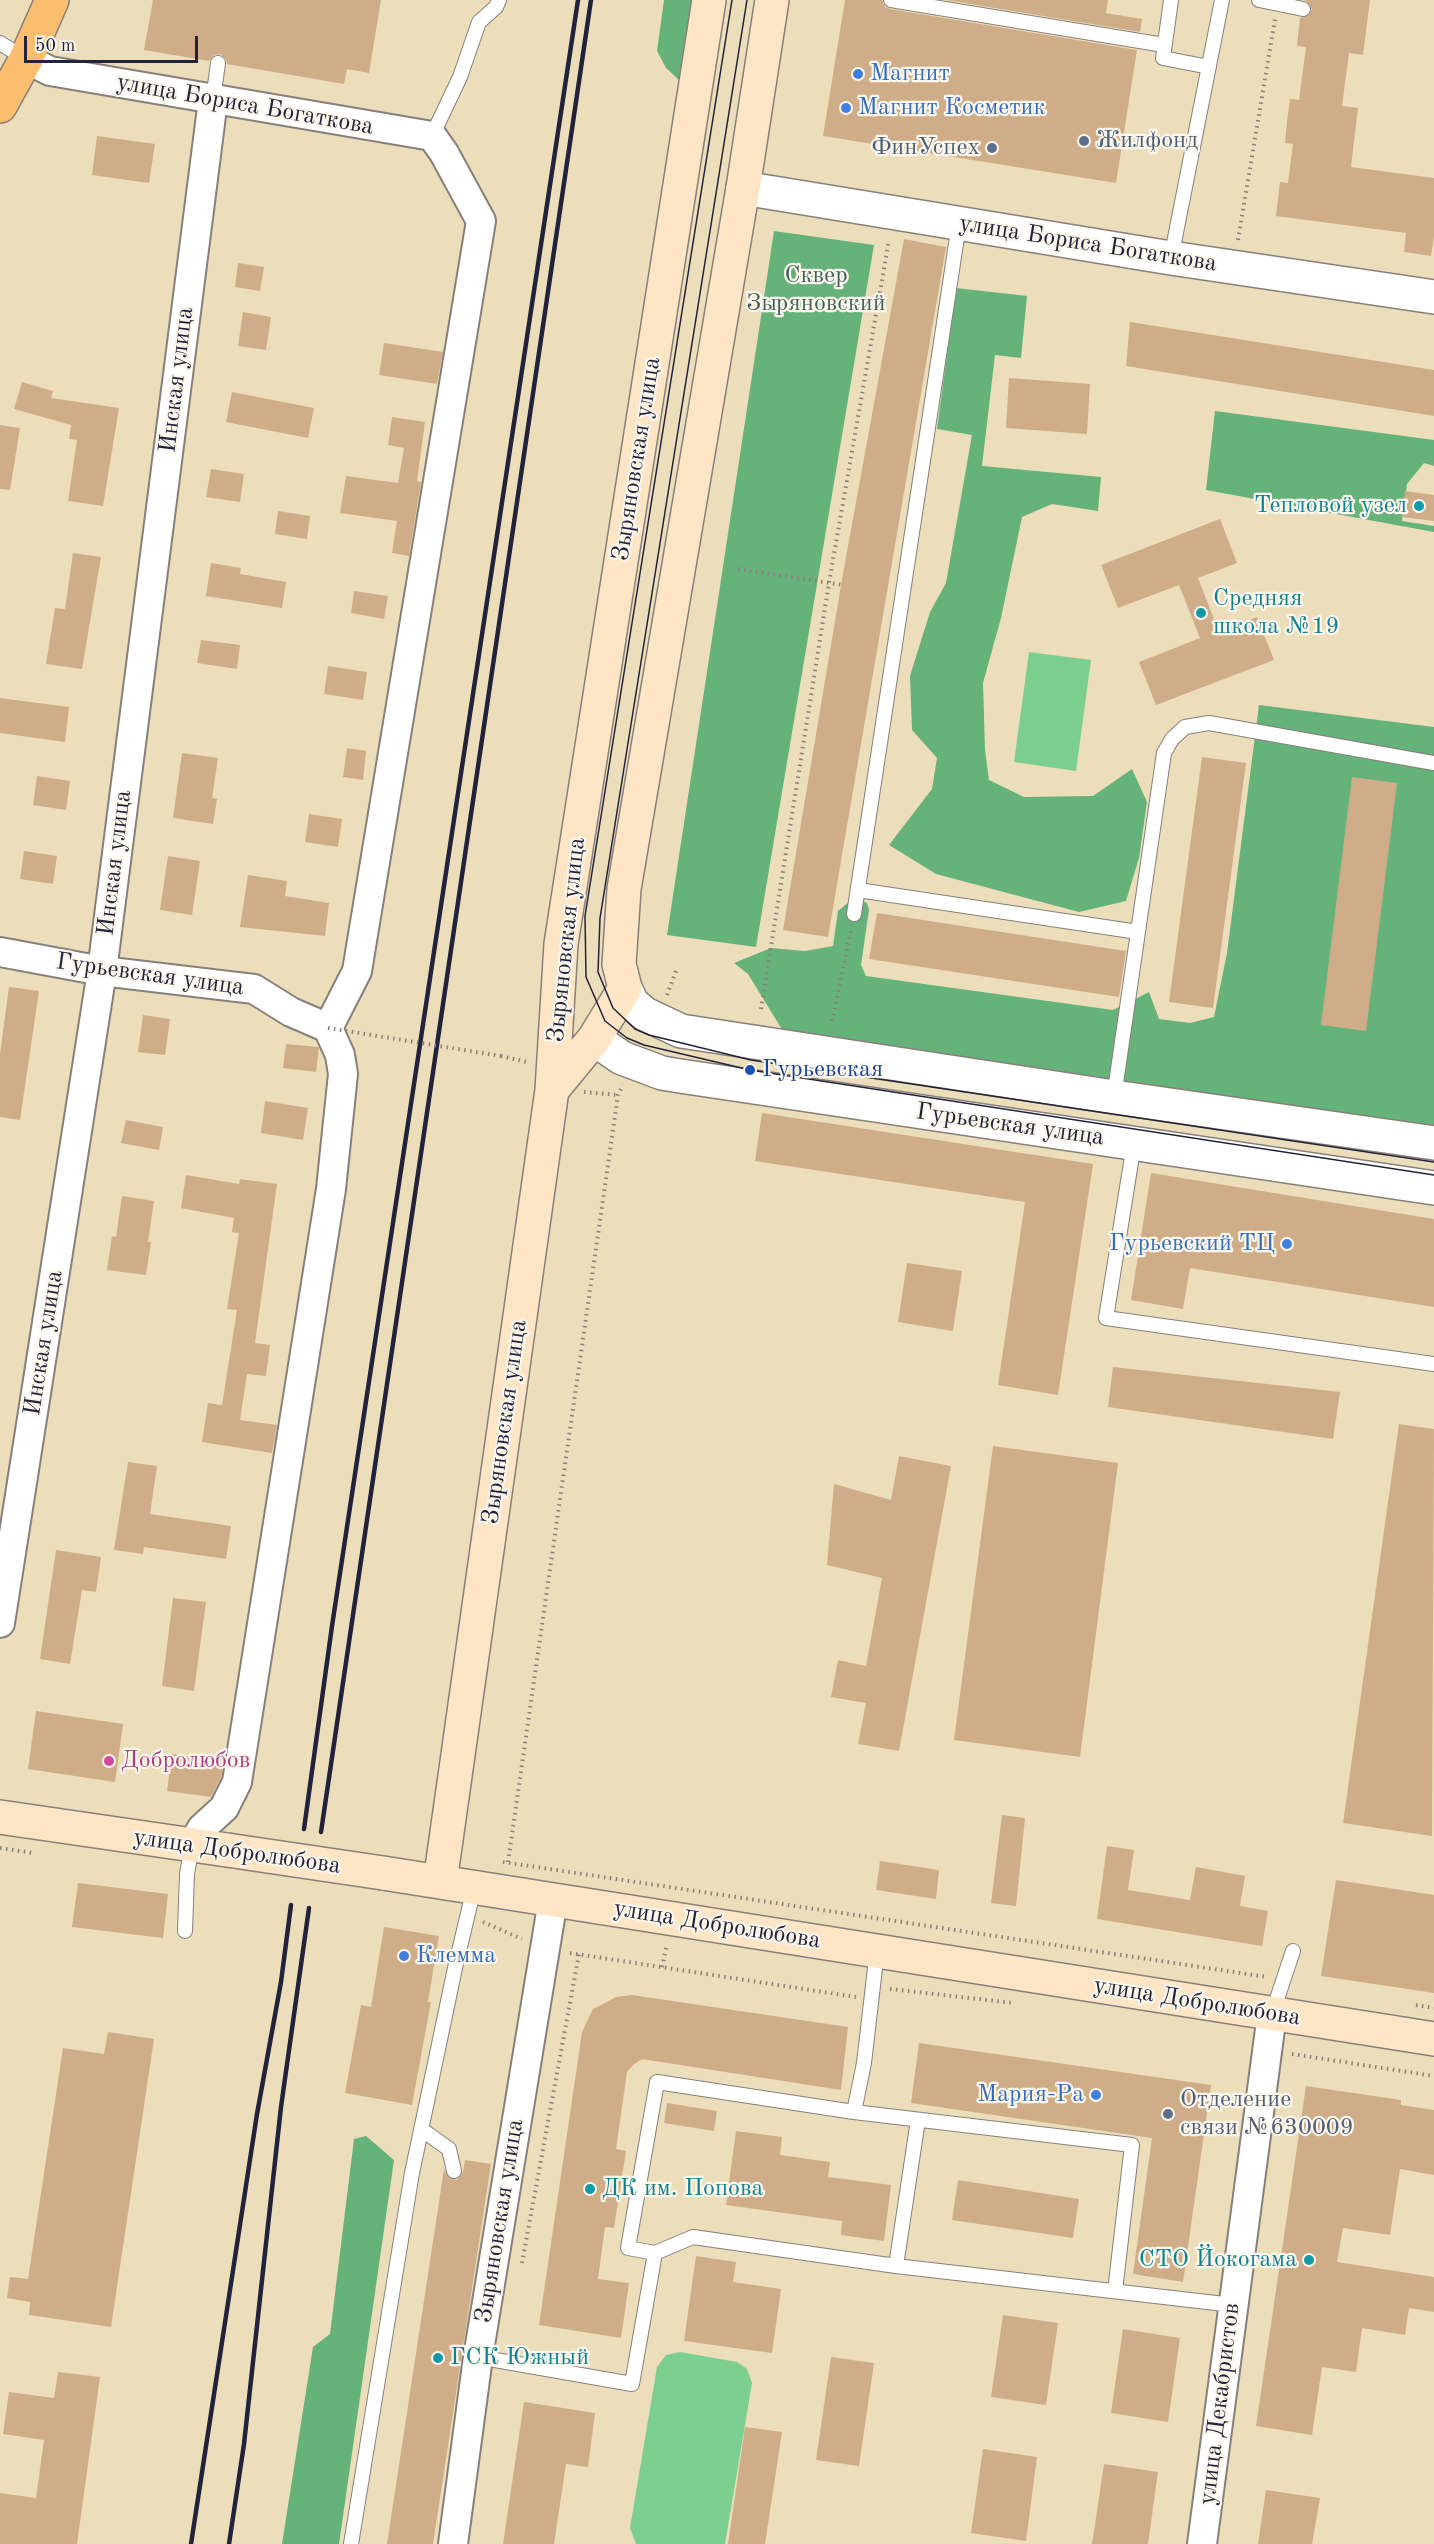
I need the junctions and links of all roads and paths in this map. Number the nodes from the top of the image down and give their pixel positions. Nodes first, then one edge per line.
1 (51, 0) edge
2 (499, 0) edge
3 (709, 0) edge
4 (772, 0) edge
5 (891, 0) edge
6 (1172, 0) edge
7 (1222, 0) edge
8 (1259, 0) edge
9 (1278, 4) junction
10 (1303, 9) dead end
11 (1164, 45) junction
12 (13, 51) edge
13 (218, 63) dead end
14 (1209, 67) junction
15 (213, 100) junction
16 (0, 106) edge
17 (432, 136) junction
18 (743, 188) junction
19 (893, 213) junction
20 (959, 224) junction
21 (1237, 245) dead end
22 (1171, 258) junction
23 (1434, 297) edge
24 (738, 569) dead end
25 (829, 583) junction
26 (843, 585) dead end
27 (1434, 763) edge
28 (858, 890) junction
29 (854, 914) joint
30 (1138, 932) junction
31 (561, 944) junction
32 (0, 952) edge
33 (102, 971) junction
34 (676, 971) dead end
35 (625, 988) junction
36 (761, 1009) dead end
37 (657, 1021) junction
38 (832, 1021) dead end
39 (328, 1028) junction
40 (594, 1039) junction
41 (501, 1056) dead end
42 (635, 1063) junction
43 (552, 1090) junction
44 (1114, 1097) junction
45 (1434, 1143) edge
46 (1134, 1144) junction
47 (1434, 1188) edge
48 (1434, 1364) edge
49 (0, 1623) edge
50 (0, 1817) edge
51 (192, 1845) junction
52 (498, 1862) dead end
53 (508, 1862) junction
54 (440, 1882) junction
55 (553, 1900) junction
56 (471, 1901) junction
57 (185, 1931) dead end
58 (545, 1949) junction
59 (877, 1950) junction
60 (1293, 1951) dead end
61 (579, 1954) junction
62 (1283, 1979) junction
63 (872, 1999) junction
64 (1021, 2004) dead end
65 (1411, 2005) dead end
66 (1434, 2008) edge
67 (1272, 2014) junction
68 (1434, 2038) edge
69 (1267, 2050) junction
70 (1434, 2076) edge
71 (854, 2112) junction
72 (918, 2120) junction
73 (421, 2129) junction
74 (454, 2171) dead end
75 (655, 2253) junction
76 (896, 2266) junction
77 (521, 2268) dead end
78 (1115, 2291) junction
79 (1233, 2305) junction
80 (478, 2357) junction
81 (351, 2544) edge
82 (453, 2544) edge
83 (1202, 2544) edge

1 - 12 main road
2 - 17 lane
3 - 31 main road, Зыряновская улица
4 - 18 main road
5 - 11 lane
6 - 11 lane
7 - 14 lane
8 - 9 lane
9 - 10 lane
9 - 21 path
11 - 14 lane
12 - 15 street, улица Бориса Богаткова
12 - 16 main road
13 - 15 lane
14 - 22 lane
15 - 17 street, улица Бориса Богаткова
15 - 33 street, Инская улица
17 - 39 street
18 - 19 street, улица Бориса Богаткова
18 - 35 main road
19 - 20 street, улица Бориса Богаткова
19 - 25 path
20 - 22 street, улица Бориса Богаткова
20 - 28 lane
22 - 23 street, улица Бориса Богаткова
24 - 25 path
25 - 26 path
25 - 36 path
27 - 30 lane
28 - 29 lane
28 - 30 lane
29 - 38 path
30 - 44 lane
31 - 40 main road
31 - 43 main road, Зыряновская улица
32 - 33 street, Гурьевская улица
33 - 39 street, Гурьевская улица
33 - 49 street, Инская улица
34 - 37 path
35 - 37 street, Гурьевская улица
35 - 40 main road
37 - 44 street, Гурьевская улица
39 - 41 path, bridge
39 - 51 street
40 - 42 street, Гурьевская улица
40 - 43 main road
42 - 46 street, Гурьевская улица
42 - 53 path
43 - 54 main road, Зыряновская улица
44 - 45 street, Гурьевская улица
46 - 47 street, Гурьевская улица
46 - 48 lane
50 - 51 main road, улица Добролюбова
51 - 54 main road, улица Добролюбова, bridge
51 - 57 lane
52 - 53 path
53 - 62 path
54 - 56 main road, улица Добролюбова
55 - 56 main road, улица Добролюбова
55 - 58 street, Зыряновская улица
55 - 59 main road, улица Добролюбова
56 - 58 path
56 - 73 lane
58 - 61 path
58 - 80 street, Зыряновская улица
59 - 63 lane
59 - 67 main road, улица Добролюбова
60 - 62 lane
61 - 63 path
61 - 77 path
62 - 67 lane
63 - 64 path
63 - 71 lane
65 - 66 path
67 - 68 main road, улица Добролюбова
67 - 69 street, улица Декабристов
69 - 70 path
69 - 79 street, улица Декабристов
71 - 72 lane
71 - 75 lane
72 - 76 lane
72 - 78 lane
73 - 74 lane
73 - 81 lane
75 - 76 lane
75 - 80 lane
76 - 78 lane
78 - 79 lane
79 - 83 street, улица Декабристов
80 - 82 street, Зыряновская улица

